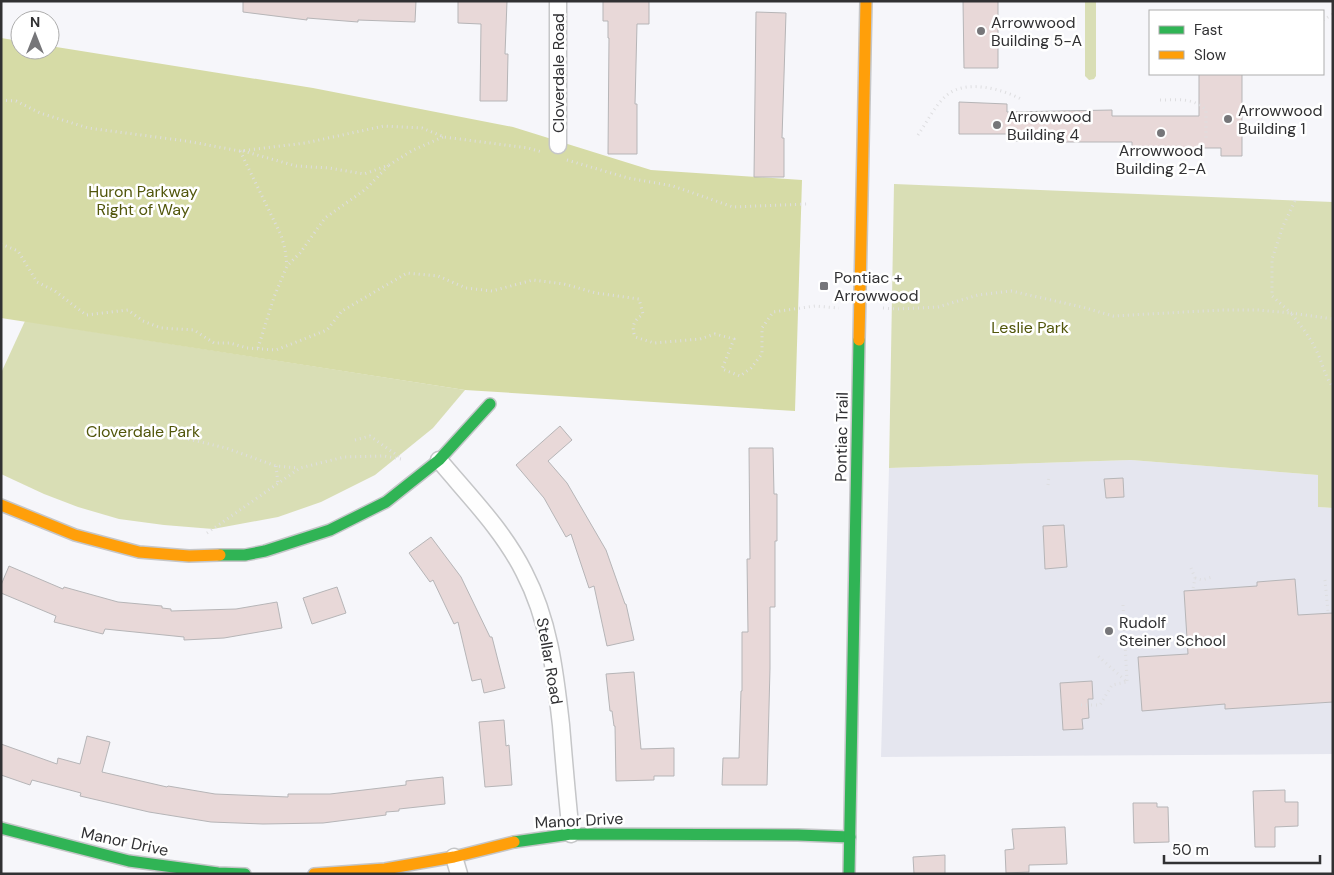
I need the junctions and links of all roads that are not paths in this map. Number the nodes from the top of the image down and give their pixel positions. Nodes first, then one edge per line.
1 (558, 1) edge
2 (866, 1) edge
3 (556, 152) road end
4 (490, 404) dead end
5 (439, 460) junction
6 (1, 505) edge
7 (3, 834) edge
8 (571, 834) junction
9 (850, 837) junction
10 (454, 857) junction
11 (245, 874) edge
12 (314, 874) edge
13 (458, 874) edge
14 (849, 874) edge

1 - 3 street, Cloverdale Road
2 - 9 street, Pontiac Trail
4 - 5 street
5 - 6 street
5 - 8 street, Stellar Road
7 - 11 street, Manor Drive
8 - 9 street, Manor Drive
8 - 10 street, Manor Drive
9 - 14 street, Pontiac Trail
10 - 12 street, Manor Drive
10 - 13 street

